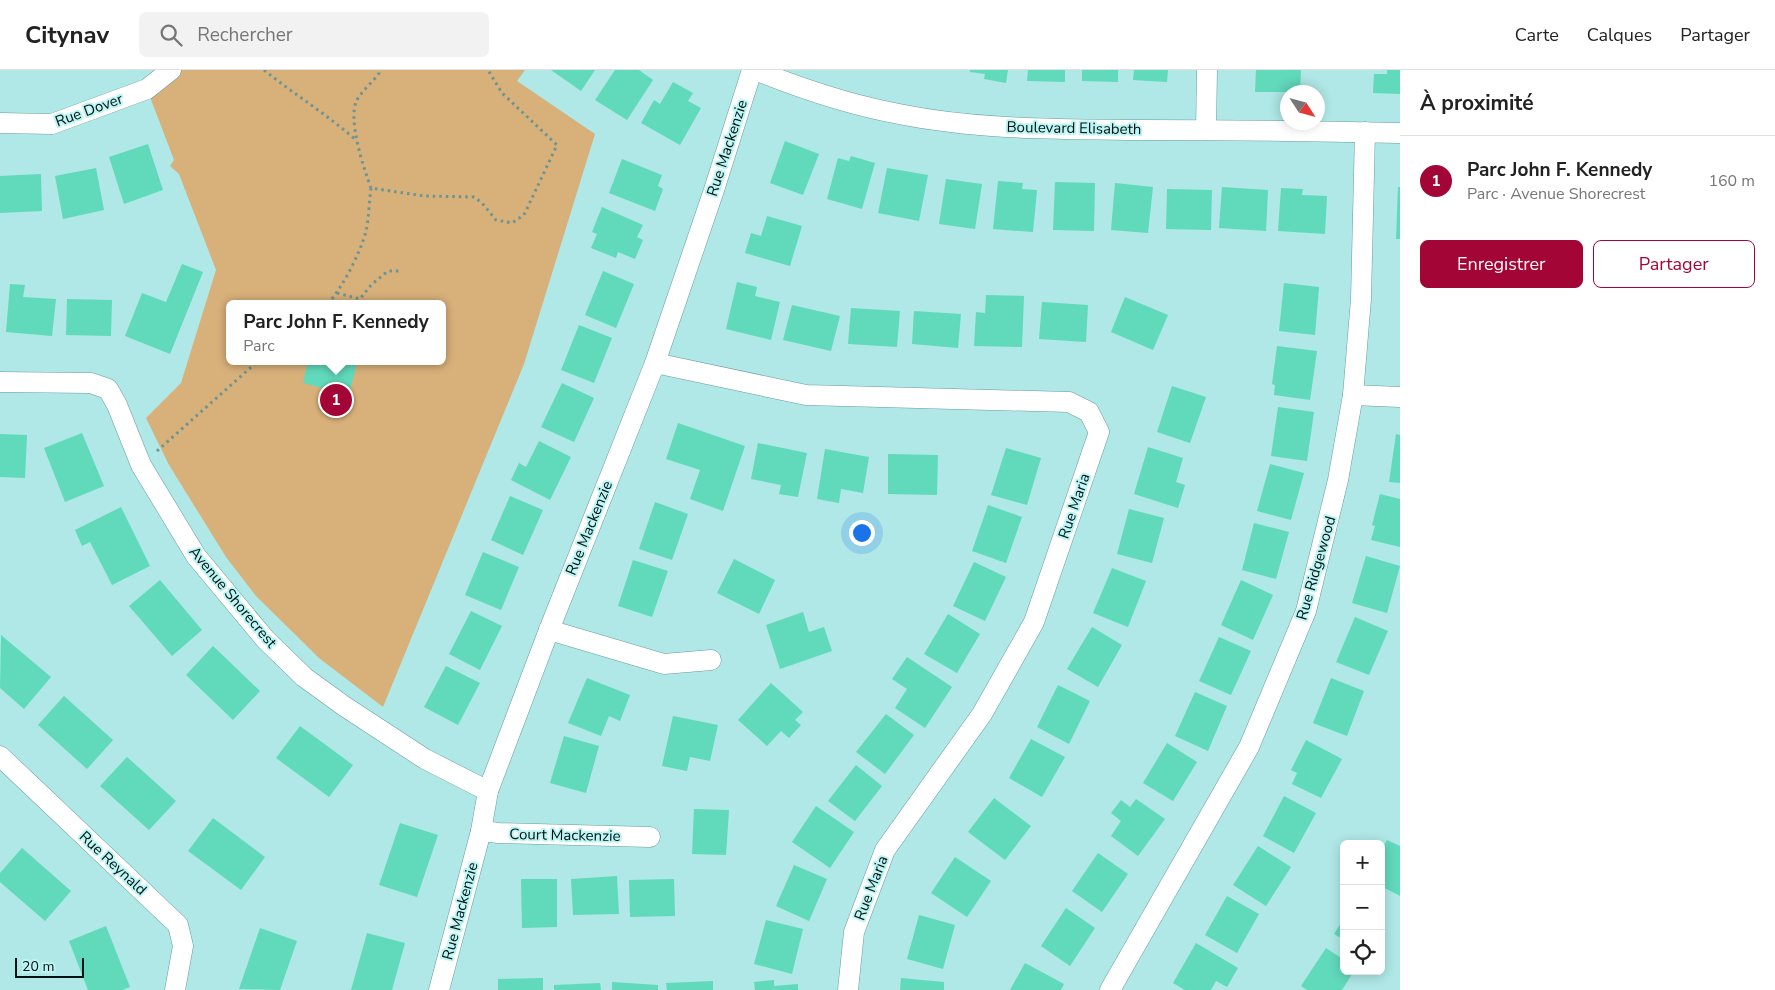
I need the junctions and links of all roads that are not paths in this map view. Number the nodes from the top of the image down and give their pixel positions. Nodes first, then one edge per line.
1 (171, 70) edge
2 (754, 70) edge
3 (1207, 70) edge
4 (0, 123) edge
5 (1206, 130) junction
6 (1364, 132) junction
7 (1400, 133) edge
8 (655, 363) junction
9 (0, 382) edge
10 (1353, 395) junction
11 (1400, 397) edge
12 (548, 630) junction
13 (711, 660) dead end
14 (0, 756) edge
15 (488, 791) junction
16 (481, 831) junction
17 (650, 837) dead end
18 (175, 990) edge
19 (439, 990) edge
20 (848, 990) edge
21 (1110, 990) edge

1 - 4 street, Rue Dover
2 - 5 street, Boulevard Elisabeth
2 - 8 street, Rue Mackenzie
3 - 5 street
5 - 6 street, Boulevard Elisabeth
6 - 7 street, Boulevard Elisabeth
6 - 10 street, Rue Ridgewood
8 - 12 street, Rue Mackenzie
8 - 20 street, Rue Maria
9 - 15 street, Avenue Shorecrest
10 - 11 street
10 - 21 street, Rue Ridgewood
12 - 13 street
12 - 15 street, Rue Mackenzie
14 - 18 street, Rue Reynald
15 - 16 street, Rue Mackenzie
16 - 17 street, Court Mackenzie
16 - 19 street, Rue Mackenzie

